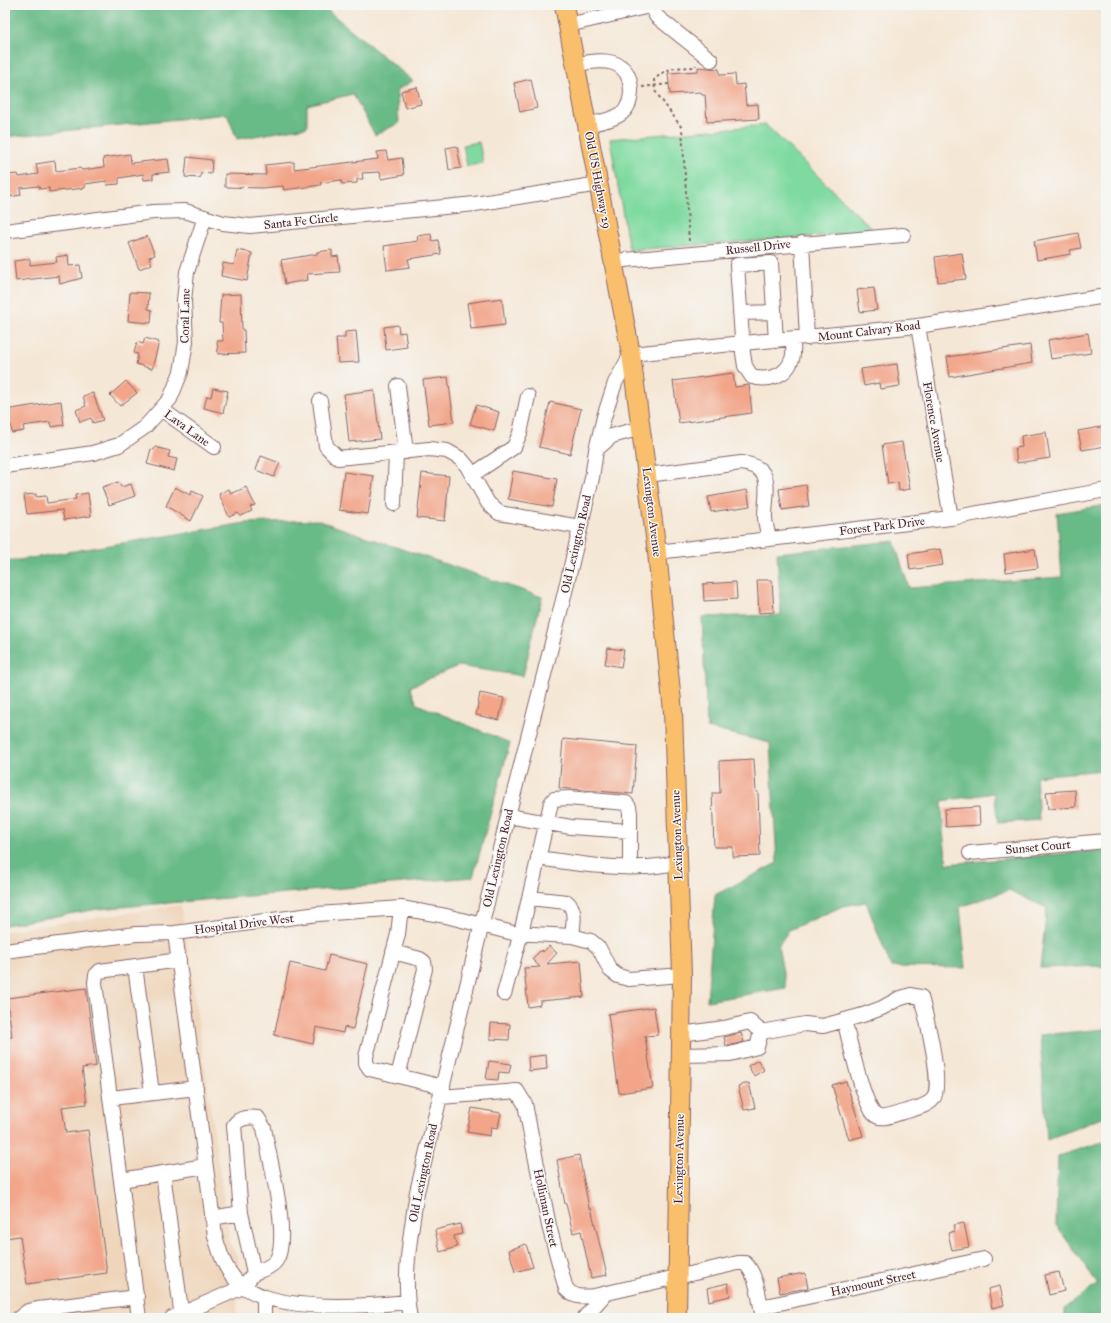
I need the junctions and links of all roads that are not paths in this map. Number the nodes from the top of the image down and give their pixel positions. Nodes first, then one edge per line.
1 (564, 5) edge
2 (654, 5) edge
3 (606, 10) edge
4 (568, 25) junction
5 (709, 58) road end
6 (575, 65) junction
7 (588, 125) junction
8 (599, 184) junction
9 (205, 217) junction
10 (5, 231) edge
11 (903, 235) dead end
12 (802, 243) junction
13 (614, 261) junction
14 (1106, 296) edge
15 (774, 312) junction
16 (740, 313) junction
17 (918, 326) junction
18 (807, 338) junction
19 (793, 340) junction
20 (776, 341) junction
21 (742, 344) junction
22 (631, 354) junction
23 (398, 386) dead end
24 (528, 396) dead end
25 (320, 401) dead end
26 (161, 409) junction
27 (641, 428) junction
28 (214, 447) dead end
29 (596, 450) junction
30 (401, 452) junction
31 (5, 466) edge
32 (472, 475) junction
33 (647, 475) junction
34 (1106, 490) edge
35 (394, 504) dead end
36 (951, 518) junction
37 (580, 527) junction
38 (769, 539) junction
39 (657, 552) junction
40 (508, 816) junction
41 (546, 823) junction
42 (630, 831) junction
43 (1106, 841) edge
44 (970, 853) dead end
45 (538, 858) junction
46 (678, 863) junction
47 (630, 868) junction
48 (529, 898) junction
49 (401, 908) junction
50 (483, 925) junction
51 (175, 933) junction
52 (521, 934) junction
53 (572, 936) junction
54 (5, 951) edge
55 (393, 952) junction
56 (179, 960) junction
57 (135, 966) junction
58 (682, 975) junction
59 (504, 994) dead end
60 (844, 1020) junction
61 (761, 1032) junction
62 (681, 1034) junction
63 (681, 1055) junction
64 (398, 1076) junction
65 (196, 1088) junction
66 (441, 1092) junction
67 (152, 1093) junction
68 (110, 1098) junction
69 (205, 1166) junction
70 (163, 1173) junction
71 (121, 1180) junction
72 (241, 1213) junction
73 (212, 1218) junction
74 (984, 1259) dead end
75 (254, 1273) junction
76 (677, 1277) junction
77 (243, 1287) junction
78 (606, 1293) junction
79 (137, 1297) junction
80 (264, 1297) junction
81 (407, 1302) junction
82 (762, 1312) edge
83 (179, 1317) edge
84 (19, 1318) edge
85 (140, 1318) edge
86 (264, 1318) edge
87 (410, 1318) edge
88 (584, 1318) edge
89 (677, 1318) edge

1 - 4 main road, Old US Highway 29
2 - 3 street
2 - 5 street
3 - 4 street
4 - 6 main road, Old US Highway 29
6 - 7 main road, Old US Highway 29
6 - 7 street
7 - 8 main road, Old US Highway 29
8 - 9 street, Santa Fe Circle
8 - 13 main road, Old US Highway 29
9 - 10 street, Santa Fe Circle
9 - 26 street, Coral Lane
11 - 12 street, Russell Drive
12 - 13 street, Russell Drive
12 - 18 street
13 - 22 main road, Old US Highway 29
14 - 17 street, Mount Calvary Road
15 - 16 street
15 - 16 street
15 - 20 street
16 - 21 street
17 - 18 street, Mount Calvary Road
17 - 36 street, Florence Avenue
18 - 19 street, Mount Calvary Road
19 - 20 street, Mount Calvary Road
19 - 21 street
20 - 21 street, Mount Calvary Road
21 - 22 street, Mount Calvary Road
22 - 27 main road, Lexington Avenue
22 - 29 street, Old Lexington Road
23 - 30 street
24 - 32 street
25 - 30 street
26 - 28 street, Lava Lane
26 - 31 street, Coral Lane
27 - 29 street
27 - 33 main road, Lexington Avenue
29 - 37 street, Old Lexington Road
30 - 32 street
30 - 35 street
32 - 37 street
33 - 38 street
33 - 39 main road, Lexington Avenue
34 - 36 street, Forest Park Drive
36 - 38 street, Forest Park Drive
37 - 40 street, Old Lexington Road
38 - 39 street, Forest Park Drive
39 - 46 main road, Lexington Avenue
40 - 41 street
40 - 50 street, Old Lexington Road
41 - 42 street
41 - 42 street
41 - 45 street
42 - 47 street
43 - 44 street, Sunset Court
45 - 47 street
45 - 48 street
46 - 47 street
46 - 58 main road, Lexington Avenue
48 - 52 street
48 - 53 street
49 - 50 street, Hospital Drive West
49 - 51 street, Hospital Drive West
49 - 55 street, Holliman Street
50 - 52 street, Hospital Drive West
50 - 66 street, Old Lexington Road
51 - 54 street, Hospital Drive West
51 - 56 street
52 - 53 street, Hospital Drive West
52 - 59 street
53 - 58 street, Hospital Drive West
55 - 64 street
55 - 64 street, Holliman Street
56 - 57 street
56 - 65 street
57 - 67 street
57 - 68 street
58 - 62 main road, Lexington Avenue
60 - 60 street
60 - 61 street
61 - 62 street
61 - 63 street
62 - 63 main road, Lexington Avenue
63 - 76 main road, Lexington Avenue
64 - 66 street, Holliman Street
65 - 67 street
65 - 69 street
66 - 78 street, Holliman Street
66 - 81 street, Old Lexington Road
67 - 68 street
68 - 71 street
69 - 70 street
69 - 73 street
70 - 71 street
70 - 83 street
71 - 79 street
72 - 73 street
72 - 75 street
72 - 75 street
73 - 77 street
74 - 82 street, Haymount Street
75 - 77 street
76 - 78 street, Holliman Street
76 - 82 street, Holliman Street
76 - 89 main road, Lexington Avenue
77 - 80 street
77 - 83 street
78 - 88 street
79 - 84 street
79 - 85 street
80 - 81 street
80 - 86 street
81 - 87 street, Old Lexington Road

